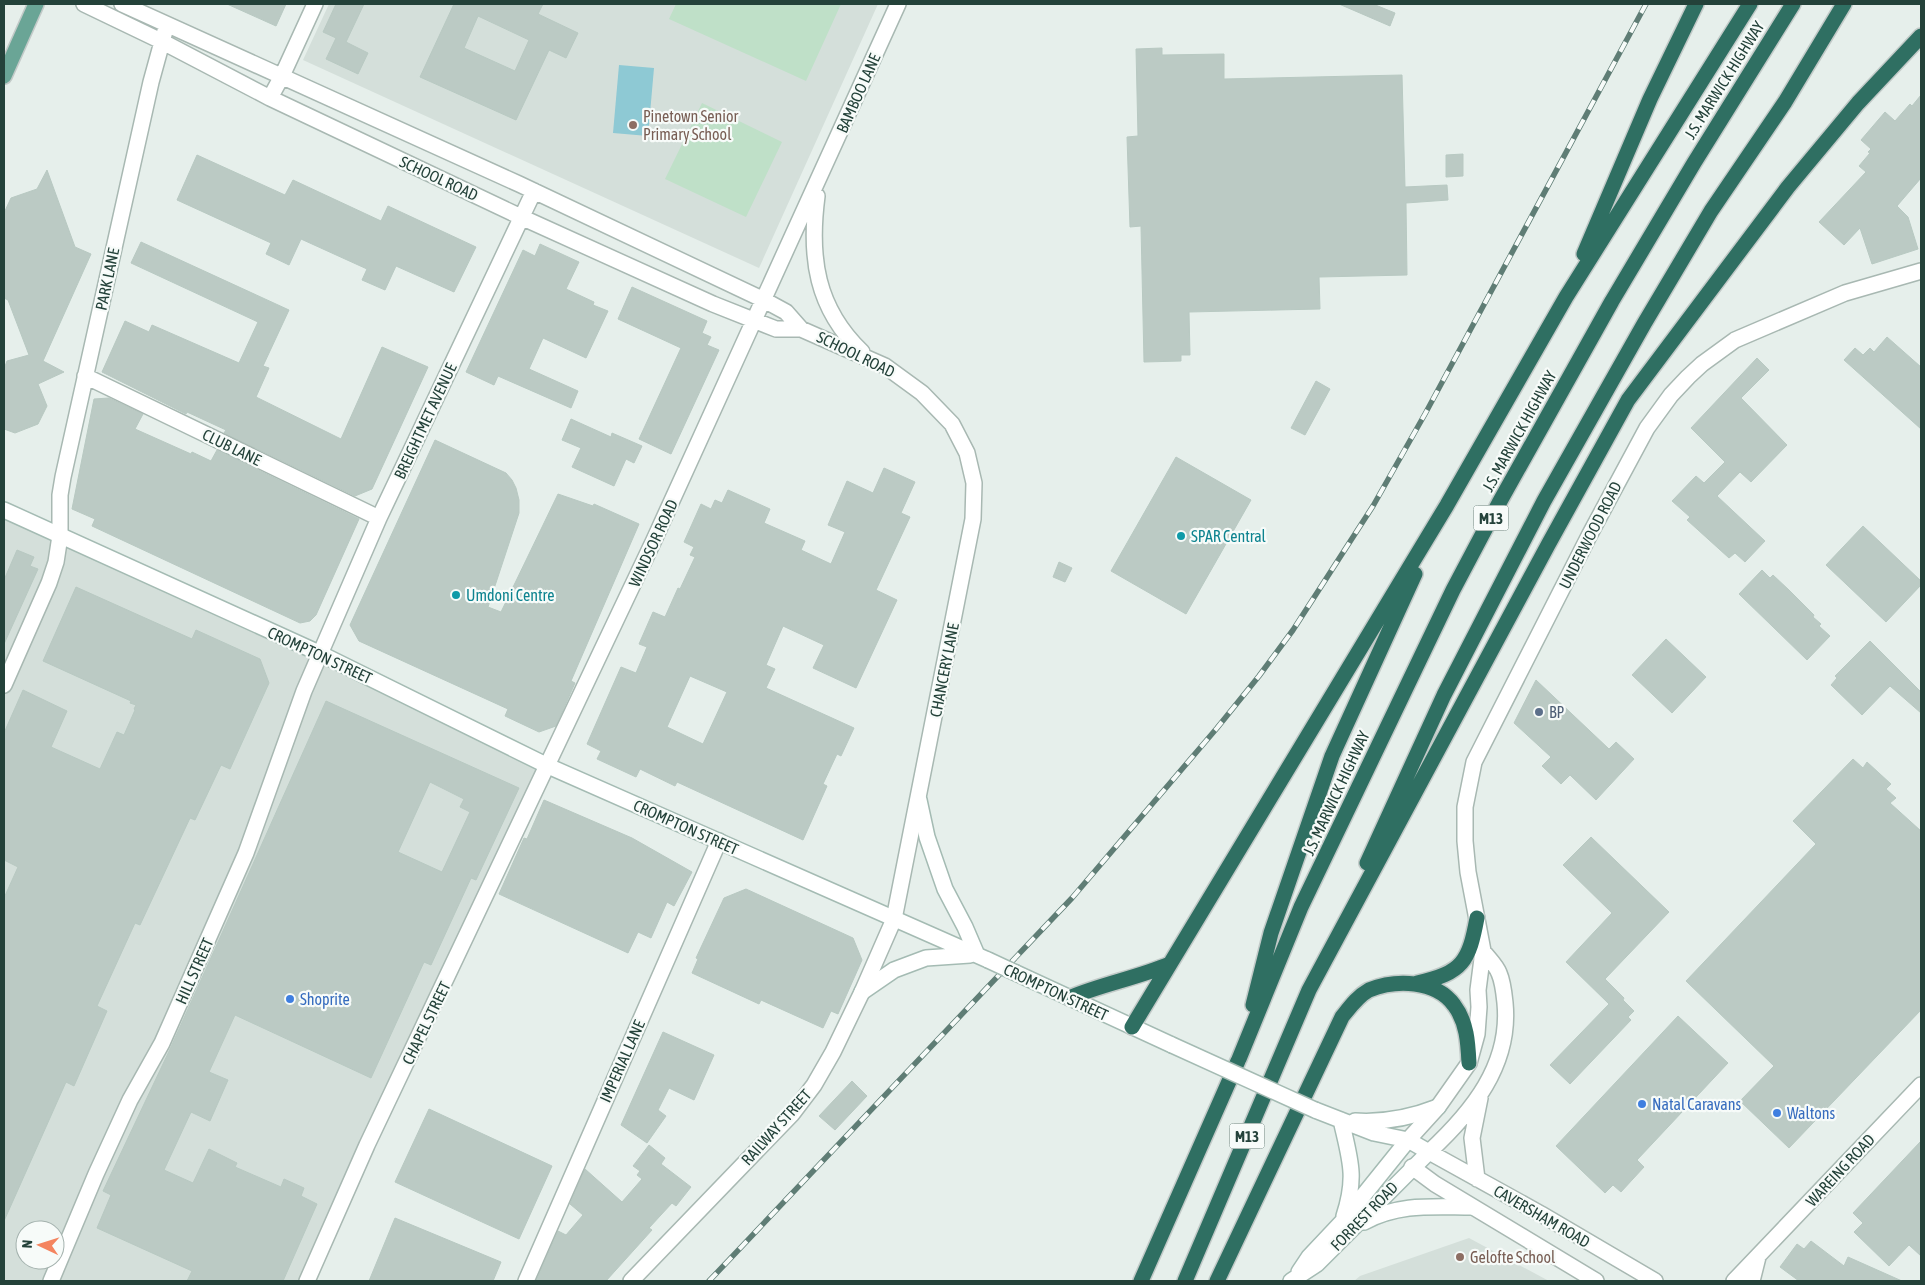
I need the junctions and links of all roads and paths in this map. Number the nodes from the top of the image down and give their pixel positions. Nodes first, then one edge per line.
1 (36, 4) edge
2 (84, 4) edge
3 (122, 4) edge
4 (315, 4) edge
5 (898, 4) edge
6 (1696, 4) edge
7 (1750, 4) edge
8 (1793, 4) edge
9 (1844, 4) edge
10 (167, 25) junction
11 (1921, 36) edge
12 (161, 41) junction
13 (4, 76) edge
14 (282, 76) junction
15 (270, 98) junction
16 (818, 182) junction
17 (534, 191) junction
18 (521, 217) junction
19 (1921, 271) edge
20 (1566, 297) junction
21 (764, 300) junction
22 (755, 320) junction
23 (801, 329) junction
24 (868, 358) junction
25 (85, 376) junction
26 (952, 424) joint
27 (1447, 505) junction
28 (4, 510) edge
29 (379, 518) junction
30 (60, 536) junction
31 (319, 653) junction
32 (4, 685) edge
33 (548, 766) junction
34 (919, 800) junction
35 (719, 841) junction
36 (894, 918) junction
37 (1477, 918) junction
38 (1483, 951) junction
39 (983, 957) junction
40 (1170, 964) junction
41 (1414, 984) junction
42 (1309, 990) junction
43 (862, 992) junction
44 (1069, 998) junction
45 (1132, 1027) junction
46 (1239, 1058) junction
47 (1469, 1063) junction
48 (1921, 1085) edge
49 (1482, 1091) junction
50 (1438, 1107) junction
51 (1341, 1120) junction
52 (1374, 1132) junction
53 (1408, 1140) junction
54 (1429, 1152) junction
55 (1396, 1157) junction
56 (1412, 1167) junction
57 (1477, 1179) junction
58 (1472, 1207) junction
59 (1348, 1225) junction
60 (1758, 1256) junction
61 (1293, 1279) edge
62 (51, 1281) edge
63 (307, 1281) edge
64 (526, 1281) edge
65 (631, 1281) edge
66 (1140, 1281) edge
67 (1185, 1281) edge
68 (1217, 1281) edge
69 (1596, 1281) edge
70 (1655, 1281) edge
71 (1734, 1281) edge
72 (1752, 1281) edge

1 - 13 main road
2 - 12 street, SCHOOL ROAD
3 - 10 street, SCHOOL ROAD
4 - 14 street
5 - 16 street, BAMBOO LANE
6 - 20 highway
7 - 20 highway
8 - 46 highway, J.S. MARWICK HIGHWAY / M13
9 - 42 highway, M13
10 - 12 street, PARK LANE
10 - 14 street, SCHOOL ROAD
11 - 42 highway
12 - 15 street, SCHOOL ROAD
12 - 25 street, PARK LANE
14 - 15 street
14 - 17 street, SCHOOL ROAD
15 - 18 street, SCHOOL ROAD
16 - 21 street, BAMBOO LANE
16 - 24 street, BAMBOO LANE
17 - 18 street, BREIGHTMET AVENUE
17 - 21 street, SCHOOL ROAD
18 - 22 street, SCHOOL ROAD
18 - 29 street, BREIGHTMET AVENUE
19 - 37 street, UNDERWOOD ROAD
20 - 27 highway
21 - 22 street, BAMBOO LANE
21 - 23 street, SCHOOL ROAD
22 - 23 street, SCHOOL ROAD
22 - 33 street, WINDSOR ROAD
23 - 24 street, SCHOOL ROAD
24 - 26 street, SCHOOL ROAD
25 - 29 street, CLUB LANE
25 - 30 street, PARK LANE
26 - 34 street, CHANCERY LANE
27 - 40 highway
27 - 46 highway
28 - 30 street, CROMPTON STREET
29 - 31 street, BREIGHTMET AVENUE
30 - 31 street, CROMPTON STREET
30 - 32 street, PARK LANE
31 - 33 street, CROMPTON STREET
31 - 62 street, HILL STREET
33 - 35 street, CROMPTON STREET
33 - 63 street, CHAPEL STREET
34 - 36 street, CHANCERY LANE
34 - 39 street
35 - 36 street, CROMPTON STREET
35 - 64 street, IMPERIAL LANE
36 - 39 street, CROMPTON STREET
36 - 43 street, RAILWAY STREET
37 - 38 street, UNDERWOOD ROAD
37 - 41 highway
38 - 47 street, UNDERWOOD ROAD
38 - 49 street, UNDERWOOD ROAD
39 - 43 street
39 - 44 street, CROMPTON STREET, bridge
40 - 44 highway
40 - 45 highway
41 - 47 highway
41 - 68 highway
42 - 67 highway, M13
43 - 65 street, RAILWAY STREET
44 - 45 street, CROMPTON STREET
45 - 51 street, CROMPTON STREET, bridge
46 - 66 highway, M13
47 - 50 street, UNDERWOOD ROAD
48 - 60 street, WAREING ROAD
49 - 54 street, UNDERWOOD ROAD
49 - 57 street
50 - 51 street
50 - 53 street, UNDERWOOD ROAD
51 - 52 street, CROMPTON STREET
51 - 59 street
52 - 53 street, CROMPTON STREET
52 - 55 street, CROMPTON STREET
53 - 54 street, CROMPTON STREET
53 - 55 street, FORREST ROAD
54 - 56 street, FORREST ROAD
54 - 57 street, CAVERSHAM ROAD
55 - 56 street, CROMPTON STREET
55 - 59 street, FORREST ROAD
56 - 58 street, CAVERSHAM ROAD
56 - 59 street, FORREST ROAD
57 - 70 street, CAVERSHAM ROAD
58 - 59 street
58 - 69 street, CAVERSHAM ROAD
59 - 61 street, FORREST ROAD
60 - 71 street, WAREING ROAD
60 - 72 street

